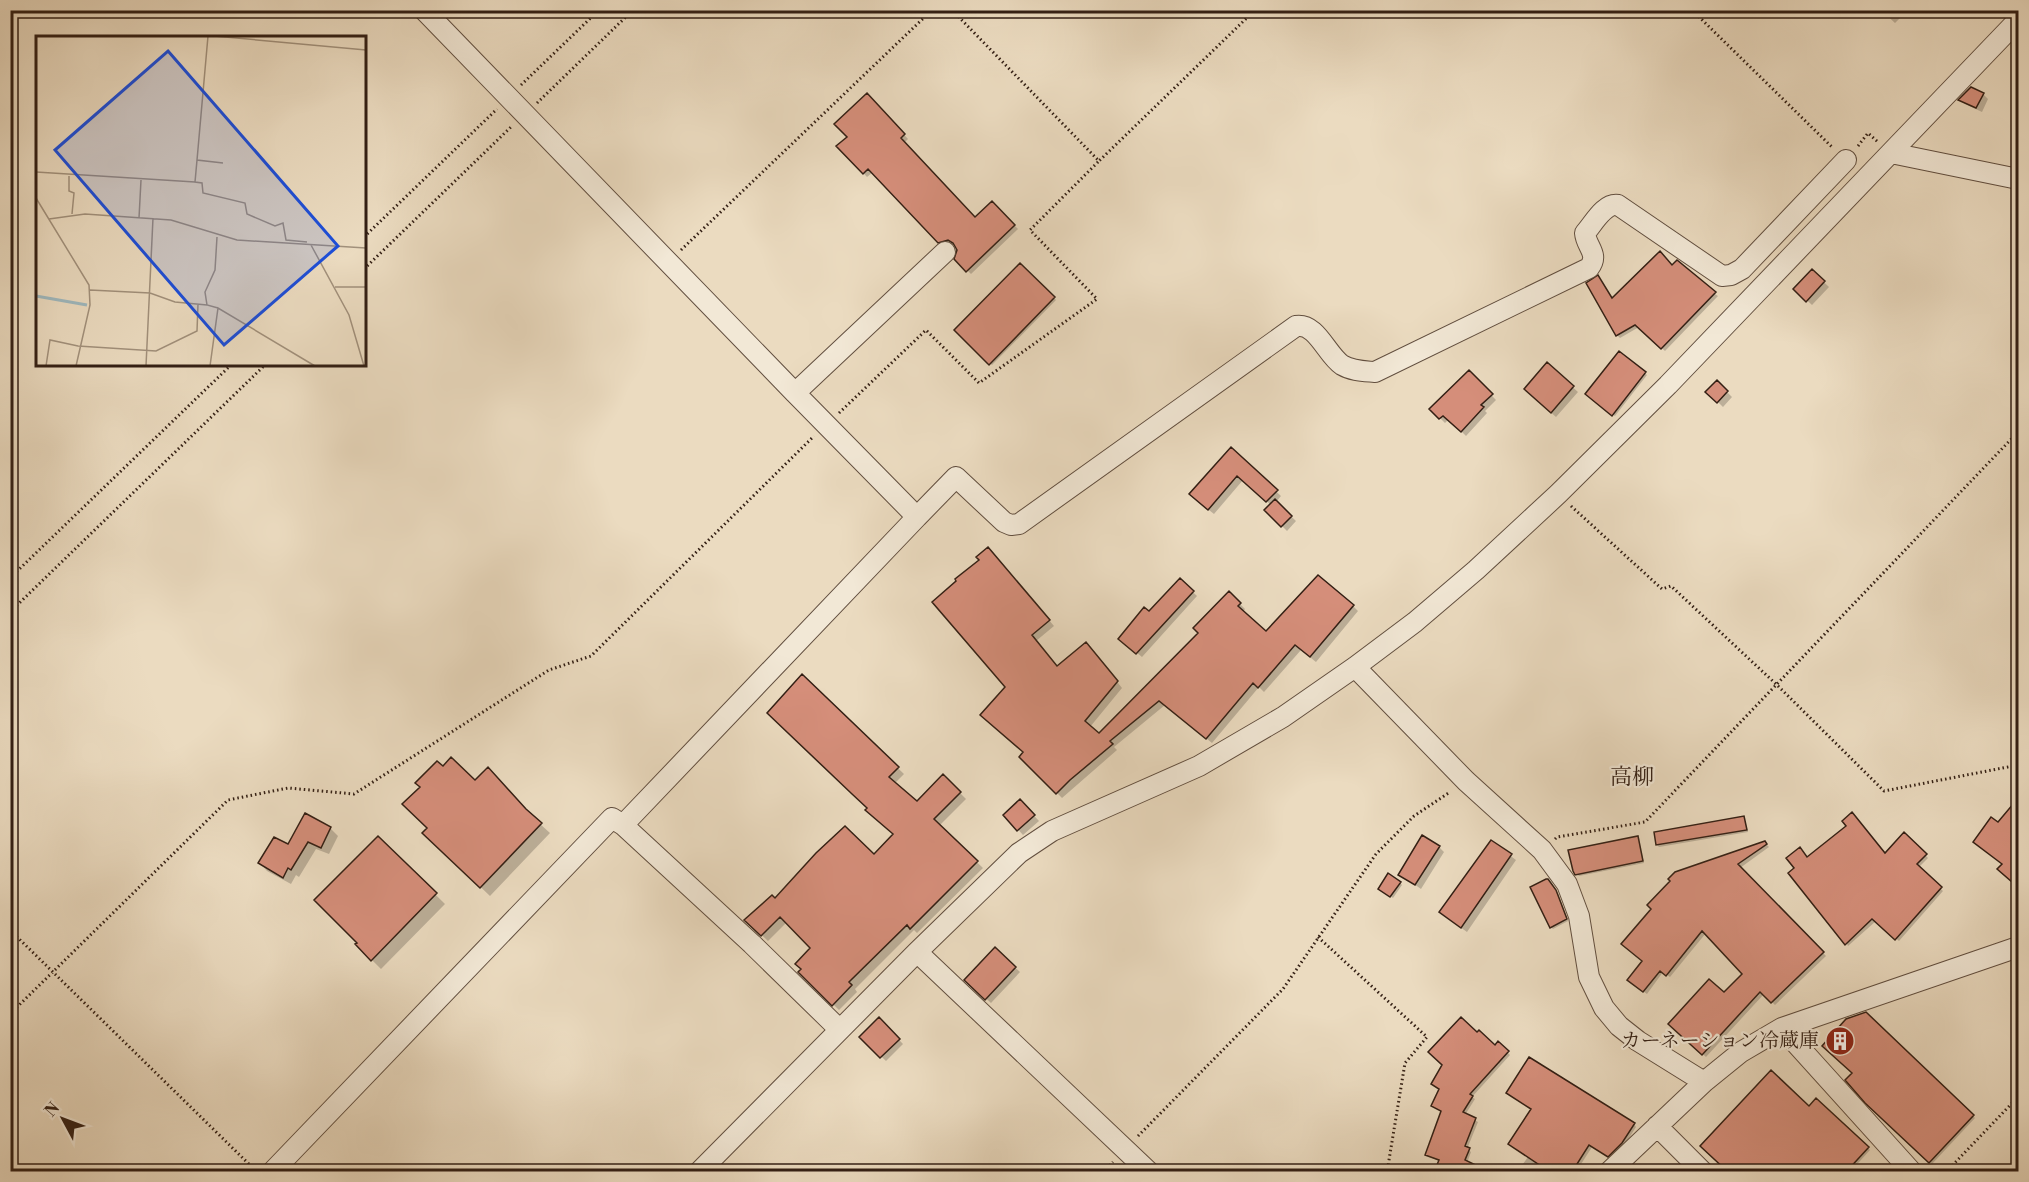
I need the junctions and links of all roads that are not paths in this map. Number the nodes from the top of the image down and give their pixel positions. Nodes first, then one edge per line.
1 (424, 10) edge
2 (2019, 20) edge
3 (1891, 153) junction
4 (1846, 160) road end
5 (2019, 179) edge
6 (945, 252) dead end
7 (795, 393) junction
8 (917, 517) junction
9 (1355, 667) junction
10 (623, 825) junction
11 (2019, 947) edge
12 (916, 952) junction
13 (1782, 1028) junction
14 (839, 1029) junction
15 (1704, 1082) junction
16 (1657, 1126) junction
17 (272, 1172) edge
18 (699, 1172) edge
19 (1149, 1172) edge
20 (1609, 1172) edge
21 (1703, 1172) edge
22 (1912, 1172) edge

1 - 7 street
2 - 3 street
3 - 5 street
3 - 9 street
4 - 8 street
6 - 7 street
7 - 8 street
8 - 10 street
9 - 12 street
9 - 15 street
10 - 14 street
10 - 17 street
11 - 13 street
12 - 14 street
12 - 19 street
13 - 15 street
13 - 22 street
14 - 18 street
15 - 16 street
16 - 20 street
16 - 21 street

